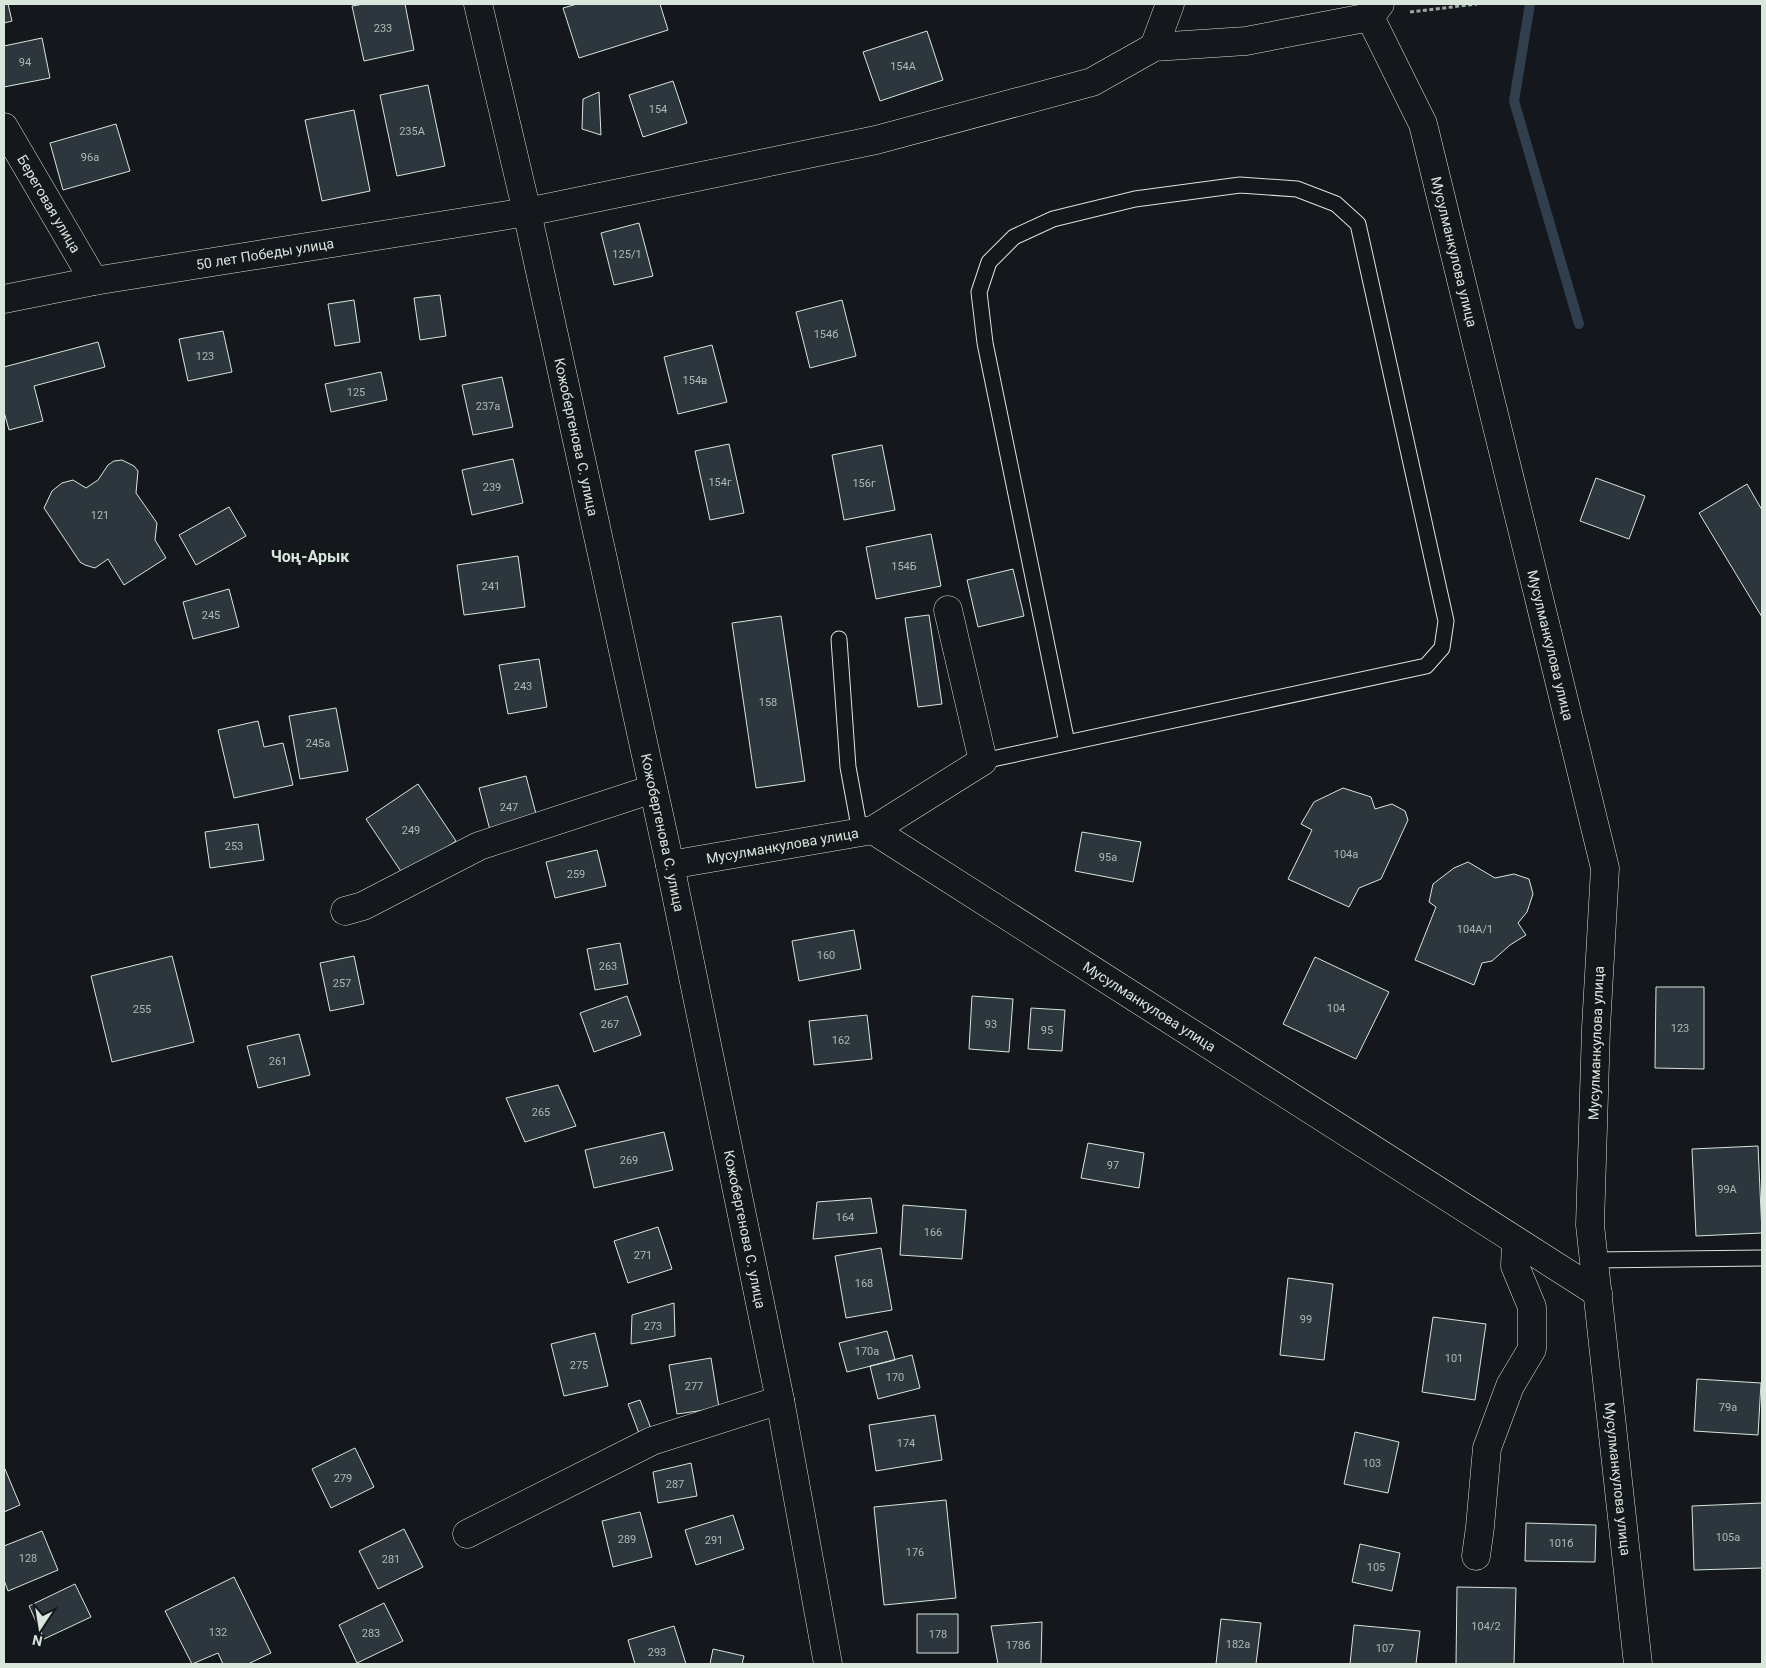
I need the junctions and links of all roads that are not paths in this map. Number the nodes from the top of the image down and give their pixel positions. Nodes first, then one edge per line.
1 (478, 4) edge
2 (1170, 4) edge
3 (1375, 10) edge
4 (1154, 47) junction
5 (4, 127) edge
6 (528, 212) junction
7 (94, 281) junction
8 (4, 300) edge
9 (948, 610) dead end
10 (839, 639) dead end
11 (1067, 742) junction
12 (983, 762) junction
13 (653, 789) junction
14 (866, 831) junction
15 (670, 865) junction
16 (345, 911) dead end
17 (1516, 1241) junction
18 (1762, 1258) edge
19 (1594, 1260) junction
20 (1598, 1293) junction
21 (780, 1400) junction
22 (467, 1534) dead end
23 (1476, 1556) dead end
24 (828, 1664) edge
25 (1638, 1664) edge

1 - 6 street, Кожобергенова С. улица
2 - 4 street
3 - 4 street
3 - 19 street, Мусулманкулова улица
4 - 6 street, 50 лет Победы улица
5 - 7 street, Береговая улица
6 - 7 street, 50 лет Победы улица
6 - 13 street, Кожобергенова С. улица
7 - 8 street, 50 лет Победы улица
9 - 12 street
10 - 14 lane
11 - 11 lane
11 - 12 lane
12 - 14 street
13 - 15 street, Кожобергенова С. улица
13 - 16 street
14 - 15 street, Мусулманкулова улица
14 - 17 street, Мусулманкулова улица
15 - 21 street, Кожобергенова С. улица
17 - 20 street, Мусулманкулова улица
17 - 23 street
18 - 19 lane
19 - 20 street, Мусулманкулова улица
20 - 25 street, Мусулманкулова улица
21 - 22 street
21 - 24 street, Кожобергенова С. улица

